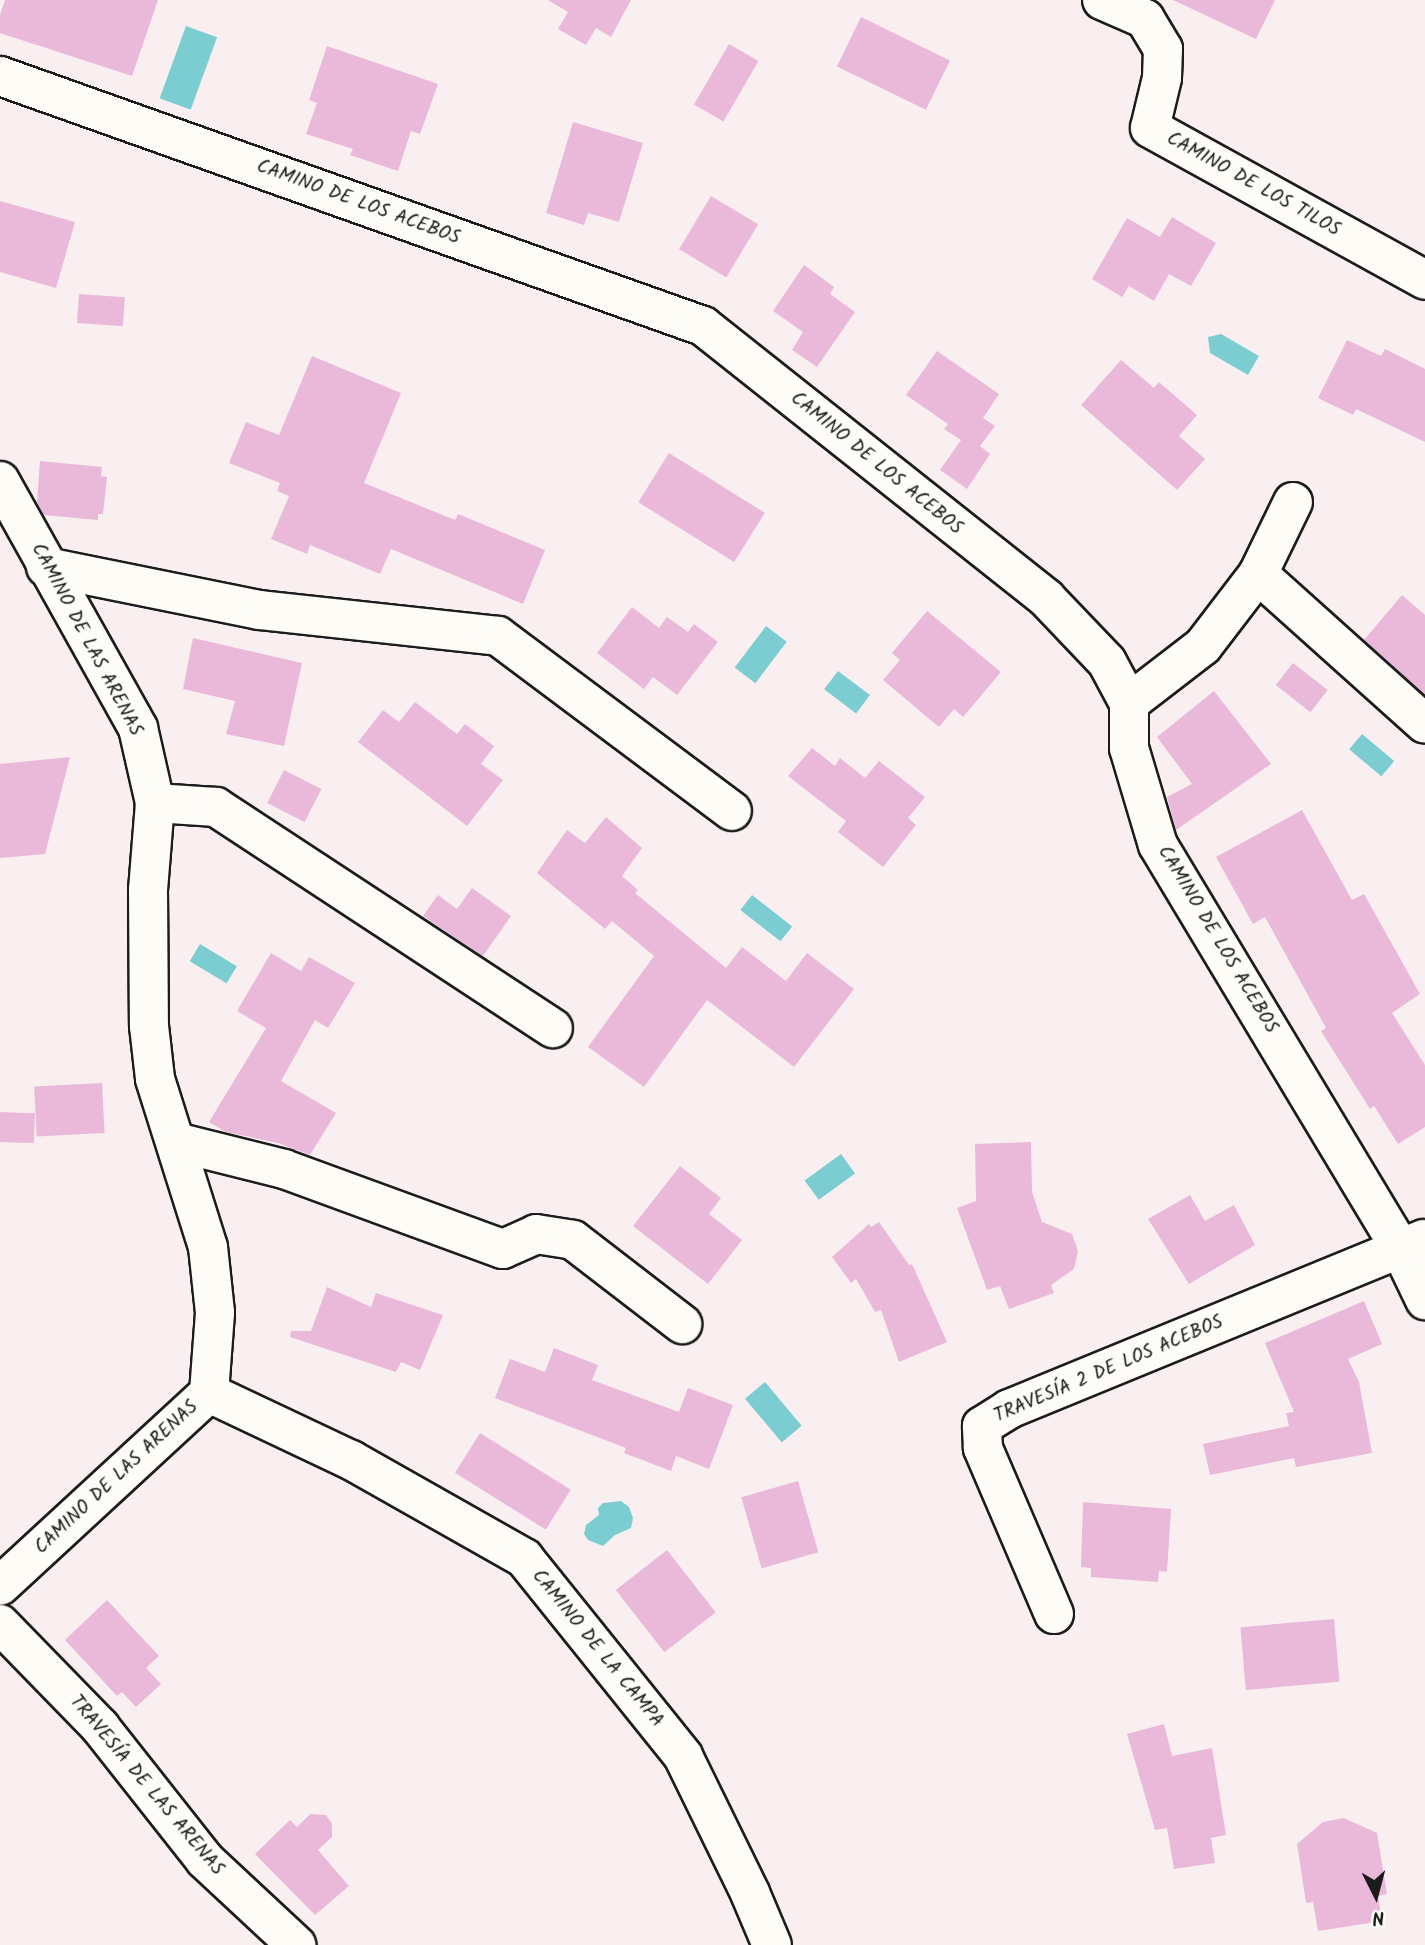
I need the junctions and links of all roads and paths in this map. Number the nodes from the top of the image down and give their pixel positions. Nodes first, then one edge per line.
1 (1102, 0) edge
2 (0, 76) edge
3 (1425, 279) edge
4 (0, 481) edge
5 (1293, 502) dead end
6 (46, 566) junction
7 (1258, 574) junction
8 (1129, 703) junction
9 (1425, 724) edge
10 (155, 803) junction
11 (732, 811) dead end
12 (552, 1028) dead end
13 (176, 1142) junction
14 (1413, 1243) edge
15 (1425, 1300) edge
16 (682, 1324) dead end
17 (209, 1393) junction
18 (0, 1586) edge
19 (1054, 1614) dead end
20 (0, 1624) edge
21 (296, 1945) edge
22 (772, 1945) edge

1 - 3 street, CAMINO DE LOS TILOS
2 - 8 street, CAMINO DE LOS ACEBOS
4 - 6 street, CAMINO DE LAS ARENAS
5 - 7 street
6 - 10 street, CAMINO DE LAS ARENAS
6 - 11 street
7 - 8 street
7 - 9 street
8 - 14 street, CAMINO DE LOS ACEBOS
10 - 12 street
10 - 13 street, CAMINO DE LAS ARENAS
13 - 16 street
13 - 17 street, CAMINO DE LAS ARENAS
14 - 15 street, CAMINO DE LOS ACEBOS
14 - 19 street, TRAVESÍA 2 DE LOS ACEBOS
17 - 18 street, CAMINO DE LAS ARENAS
17 - 22 street, CAMINO DE LA CAMPA
20 - 21 street, TRAVESÍA DE LAS ARENAS

